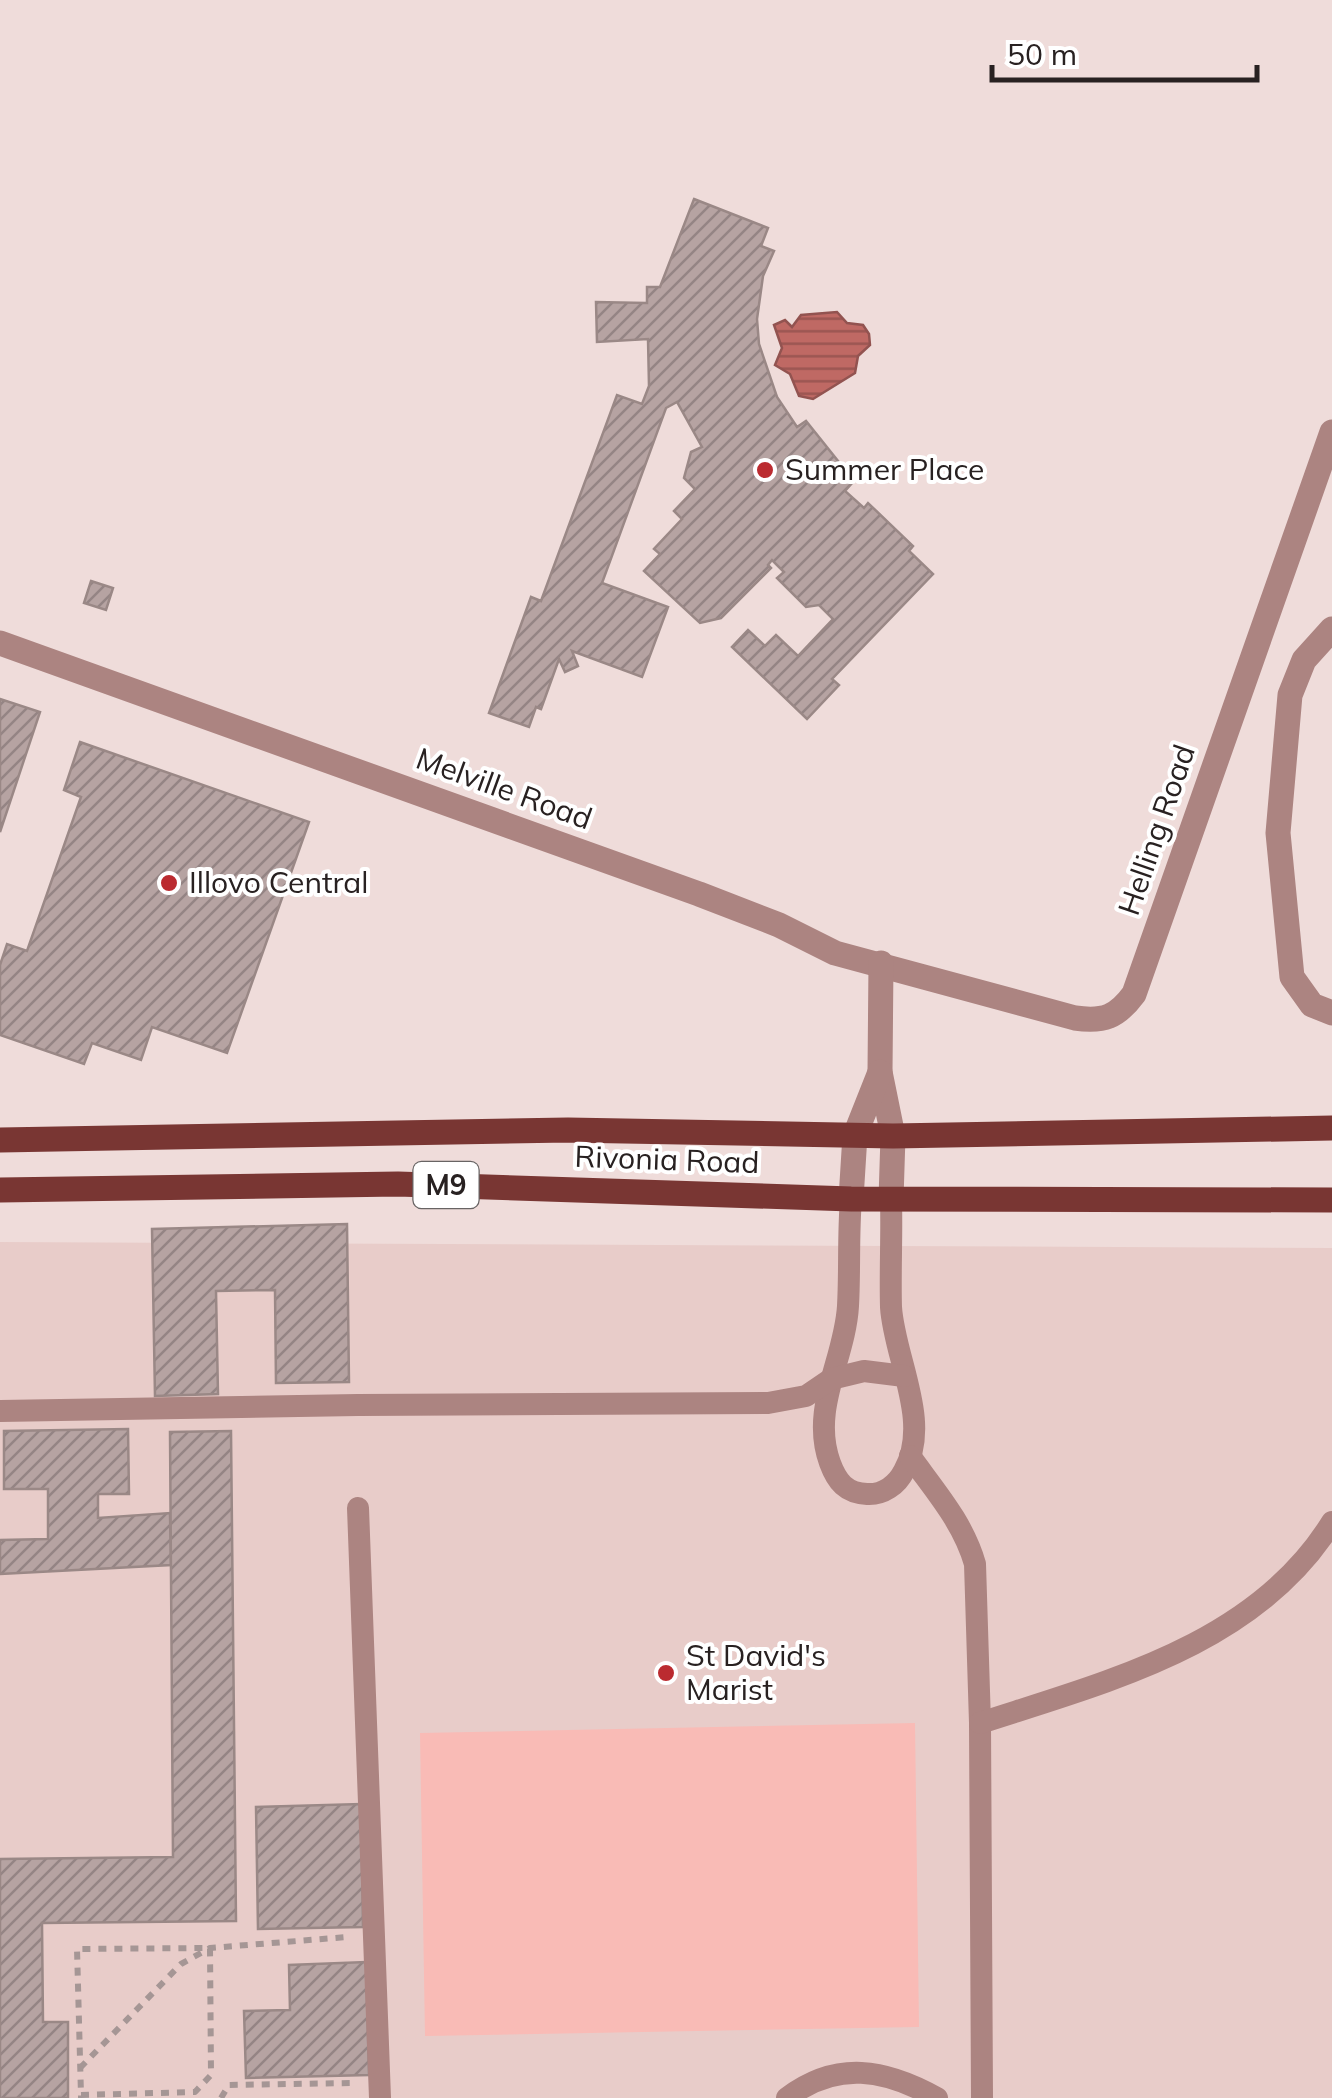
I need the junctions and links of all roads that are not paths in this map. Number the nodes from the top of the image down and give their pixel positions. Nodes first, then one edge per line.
1 (1332, 432) edge
2 (1321, 491) edge
3 (1332, 629) edge
4 (0, 643) edge
5 (881, 964) junction
6 (1332, 1014) edge
7 (880, 1072) junction
8 (1332, 1128) edge
9 (855, 1135) junction
10 (892, 1136) junction
11 (0, 1140) edge
12 (0, 1190) edge
13 (851, 1199) junction
14 (891, 1200) junction
15 (1332, 1200) edge
16 (904, 1376) junction
17 (830, 1379) junction
18 (0, 1411) edge
19 (910, 1456) junction
20 (358, 1508) dead end
21 (1332, 1522) edge
22 (980, 1723) junction
23 (379, 2090) edge
24 (787, 2098) edge
25 (938, 2098) edge
26 (982, 2098) edge

1 - 2 street, Helling Road
2 - 5 street, Helling Road
3 - 6 street
4 - 5 street, Melville Road
5 - 7 street
7 - 9 street
7 - 10 street
8 - 10 main road, Rivonia Road / M9
9 - 10 main road, Rivonia Road / M9
9 - 11 main road, Rivonia Road / M9
9 - 13 street
10 - 14 street
12 - 13 main road, Rivonia Road / M9
13 - 14 main road, Rivonia Road / M9
13 - 17 lane
14 - 15 main road, Rivonia Road / M9
14 - 16 lane
16 - 17 lane
16 - 19 lane
17 - 18 lane
17 - 19 lane
19 - 22 lane
20 - 23 lane
21 - 22 lane
22 - 26 lane
24 - 25 lane

